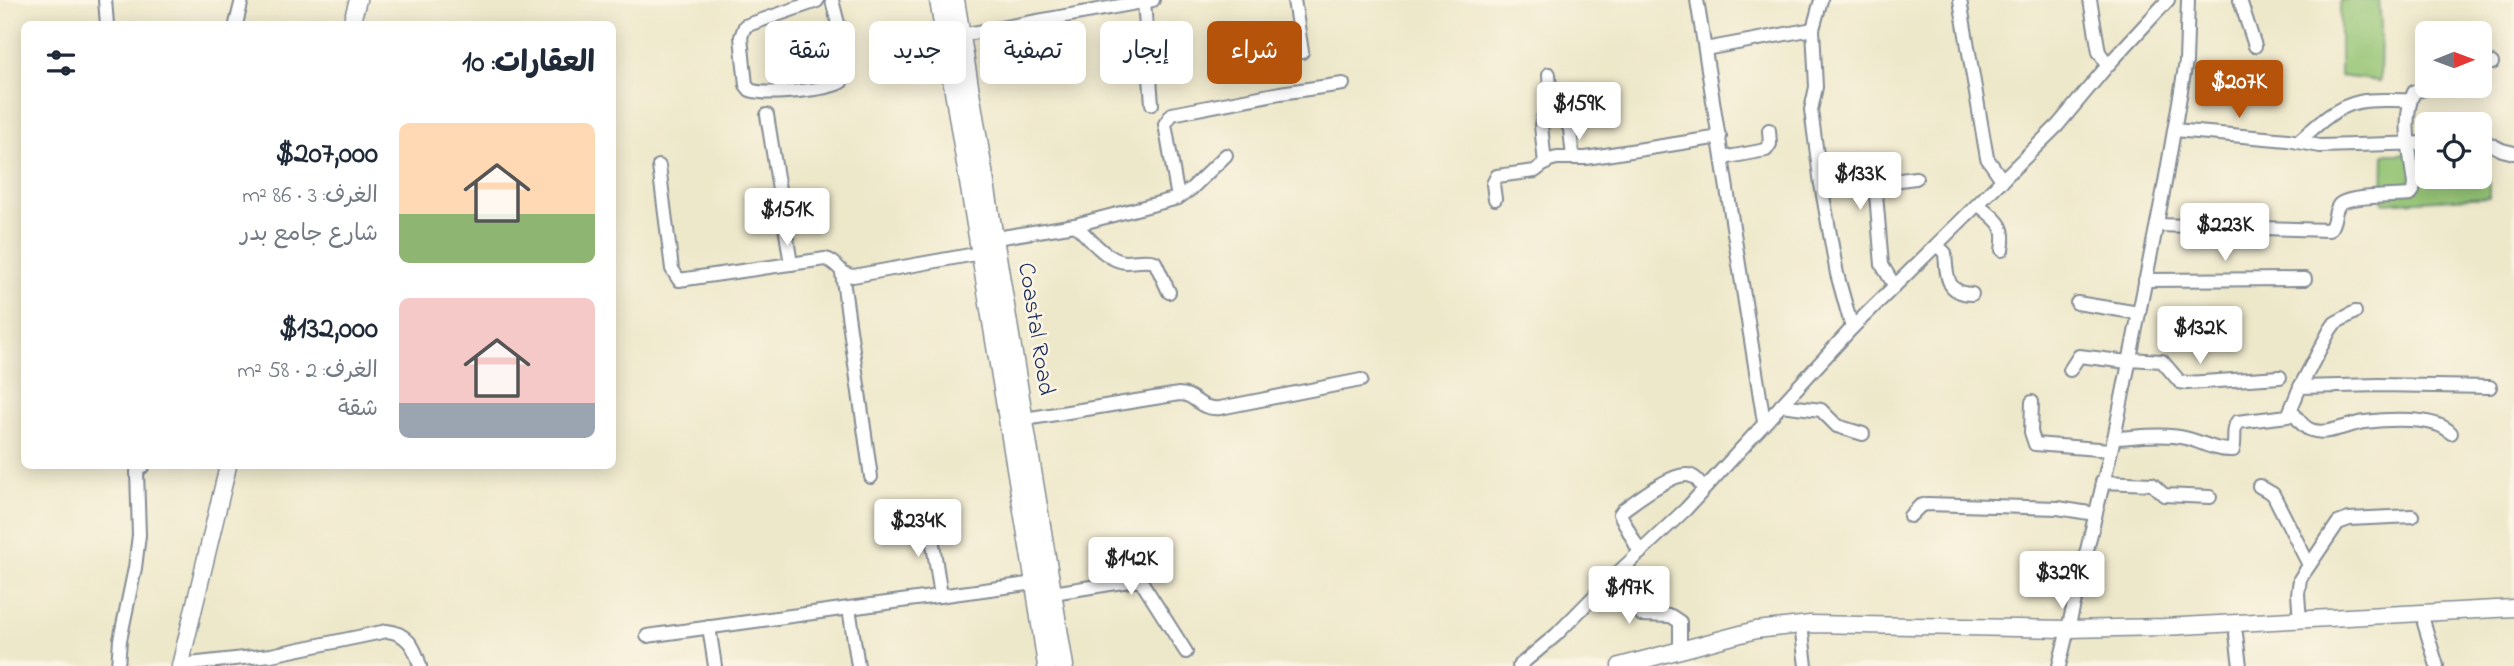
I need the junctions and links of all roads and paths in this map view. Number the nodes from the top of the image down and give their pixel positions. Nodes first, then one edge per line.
1 (105, 0) edge
2 (242, 0) edge
3 (358, 0) edge
4 (832, 0) edge
5 (939, 0) edge
6 (955, 0) edge
7 (1294, 0) edge
8 (1697, 0) edge
9 (1821, 0) edge
10 (1960, 0) edge
11 (2090, 0) edge
12 (2168, 0) edge
13 (2188, 0) edge
14 (2240, 0) edge
15 (817, 1) edge
16 (1149, 1) edge
17 (107, 21) edge
18 (237, 21) edge
19 (352, 21) edge
20 (959, 21) edge
21 (1297, 21) edge
22 (1813, 29) junction
23 (966, 34) edge
24 (2255, 46) dead end
25 (1705, 49) junction
26 (966, 64) edge
27 (2108, 65) junction
28 (1549, 74) dead end
29 (1343, 85) dead end
30 (1550, 91) junction
31 (2415, 92) edge
32 (2410, 100) junction
33 (1152, 104) dead end
34 (767, 115) dead end
35 (1769, 130) dead end
36 (2174, 130) junction
37 (1720, 137) junction
38 (2298, 142) junction
39 (2410, 144) junction
40 (2415, 144) edge
41 (2492, 145) edge
42 (2514, 153) edge
43 (1226, 155) dead end
44 (1573, 158) junction
45 (1723, 158) junction
46 (1545, 164) junction
47 (659, 166) dead end
48 (1916, 177) dead end
49 (2003, 181) junction
50 (1178, 198) junction
51 (1496, 199) dead end
52 (1979, 205) junction
53 (1075, 225) junction
54 (2157, 225) junction
55 (996, 238) junction
56 (1938, 246) junction
57 (2002, 250) dead end
58 (981, 253) junction
59 (791, 264) junction
60 (842, 273) junction
61 (2305, 279) dead end
62 (2145, 280) junction
63 (1894, 285) junction
64 (1169, 292) dead end
65 (1972, 294) dead end
66 (2077, 303) dead end
67 (2355, 312) dead end
68 (2138, 313) junction
69 (1852, 328) junction
70 (2129, 360) junction
71 (2070, 370) dead end
72 (2280, 377) dead end
73 (1361, 380) dead end
74 (2300, 387) junction
75 (2490, 387) dead end
76 (2032, 402) dead end
77 (1781, 405) junction
78 (2291, 410) junction
79 (1025, 419) junction
80 (1764, 422) junction
81 (2451, 433) dead end
82 (1863, 434) dead end
83 (2111, 444) junction
84 (139, 469) edge
85 (227, 469) edge
86 (871, 477) dead end
87 (2102, 482) junction
88 (2259, 486) dead end
89 (1703, 488) junction
90 (2210, 497) dead end
91 (2095, 514) junction
92 (1910, 516) dead end
93 (2412, 516) dead end
94 (929, 519) dead end
95 (1640, 553) junction
96 (2309, 565) junction
97 (1626, 566) junction
98 (1035, 583) junction
99 (1053, 593) junction
100 (941, 596) junction
101 (849, 608) junction
102 (2514, 608) edge
103 (2514, 617) edge
104 (2300, 621) junction
105 (2424, 623) junction
106 (709, 627) junction
107 (1844, 628) junction
108 (1802, 633) junction
109 (2067, 634) junction
110 (2236, 634) junction
111 (647, 636) dead end
112 (1680, 649) junction
113 (1186, 652) dead end
114 (1656, 665) edge
115 (118, 666) edge
116 (180, 666) edge
117 (420, 666) edge
118 (715, 666) edge
119 (858, 666) edge
120 (1047, 666) edge
121 (1064, 666) edge
122 (1519, 666) edge
123 (1620, 666) edge
124 (1805, 666) edge
125 (2059, 666) edge
126 (2240, 666) edge
127 (2437, 666) edge

1 - 17 street
2 - 18 street
3 - 19 main road
4 - 15 street
5 - 58 highway
6 - 20 highway, Coastal Road
7 - 21 street
8 - 25 street
9 - 22 street
10 - 49 street
11 - 27 street
12 - 27 street
13 - 36 street
14 - 24 street
16 - 23 street
16 - 33 street
22 - 25 street
22 - 69 street
25 - 37 street
26 - 55 highway, Coastal Road
27 - 49 street
28 - 30 street
29 - 50 street
30 - 44 street
30 - 46 street
31 - 32 street
32 - 38 street
32 - 39 street
34 - 59 street
35 - 45 street
36 - 38 street
36 - 54 street
37 - 44 street
37 - 45 street
38 - 39 street
39 - 40 street
39 - 54 street
41 - 42 street
43 - 50 street
44 - 46 street
45 - 80 street
46 - 51 street
47 - 59 street
48 - 63 street
49 - 52 street
50 - 53 street
52 - 56 street
52 - 57 street
53 - 55 street
53 - 64 street
54 - 62 street
55 - 79 highway, Coastal Road
56 - 63 street
56 - 65 street
58 - 60 street
58 - 98 highway
59 - 60 street
60 - 86 street
61 - 62 street
62 - 68 street
63 - 69 street
66 - 68 street
67 - 74 street
68 - 70 street
69 - 77 street
70 - 71 street
70 - 72 street
70 - 83 street
73 - 79 street
74 - 75 street
74 - 78 street
76 - 83 street
77 - 80 street
77 - 82 street
78 - 81 street
78 - 83 street
79 - 99 highway, Coastal Road
80 - 89 street
83 - 87 street
84 - 115 street
85 - 116 main road
87 - 90 street
87 - 91 street
88 - 96 street
89 - 95 street
89 - 95 street
91 - 92 street
91 - 109 street
93 - 96 street
94 - 100 street
95 - 97 street
96 - 104 street
97 - 112 street
97 - 122 street
98 - 100 street
98 - 120 highway
99 - 113 street
99 - 121 highway, Coastal Road
100 - 101 street
101 - 106 street
101 - 119 street
102 - 104 main road
103 - 105 main road
104 - 109 main road
105 - 110 main road
105 - 127 street
106 - 111 street
106 - 118 street
107 - 108 main road
107 - 109 main road
107 - 112 main road
108 - 114 main road
108 - 124 street
109 - 110 main road
109 - 125 street
110 - 126 street
112 - 123 main road
116 - 117 street

